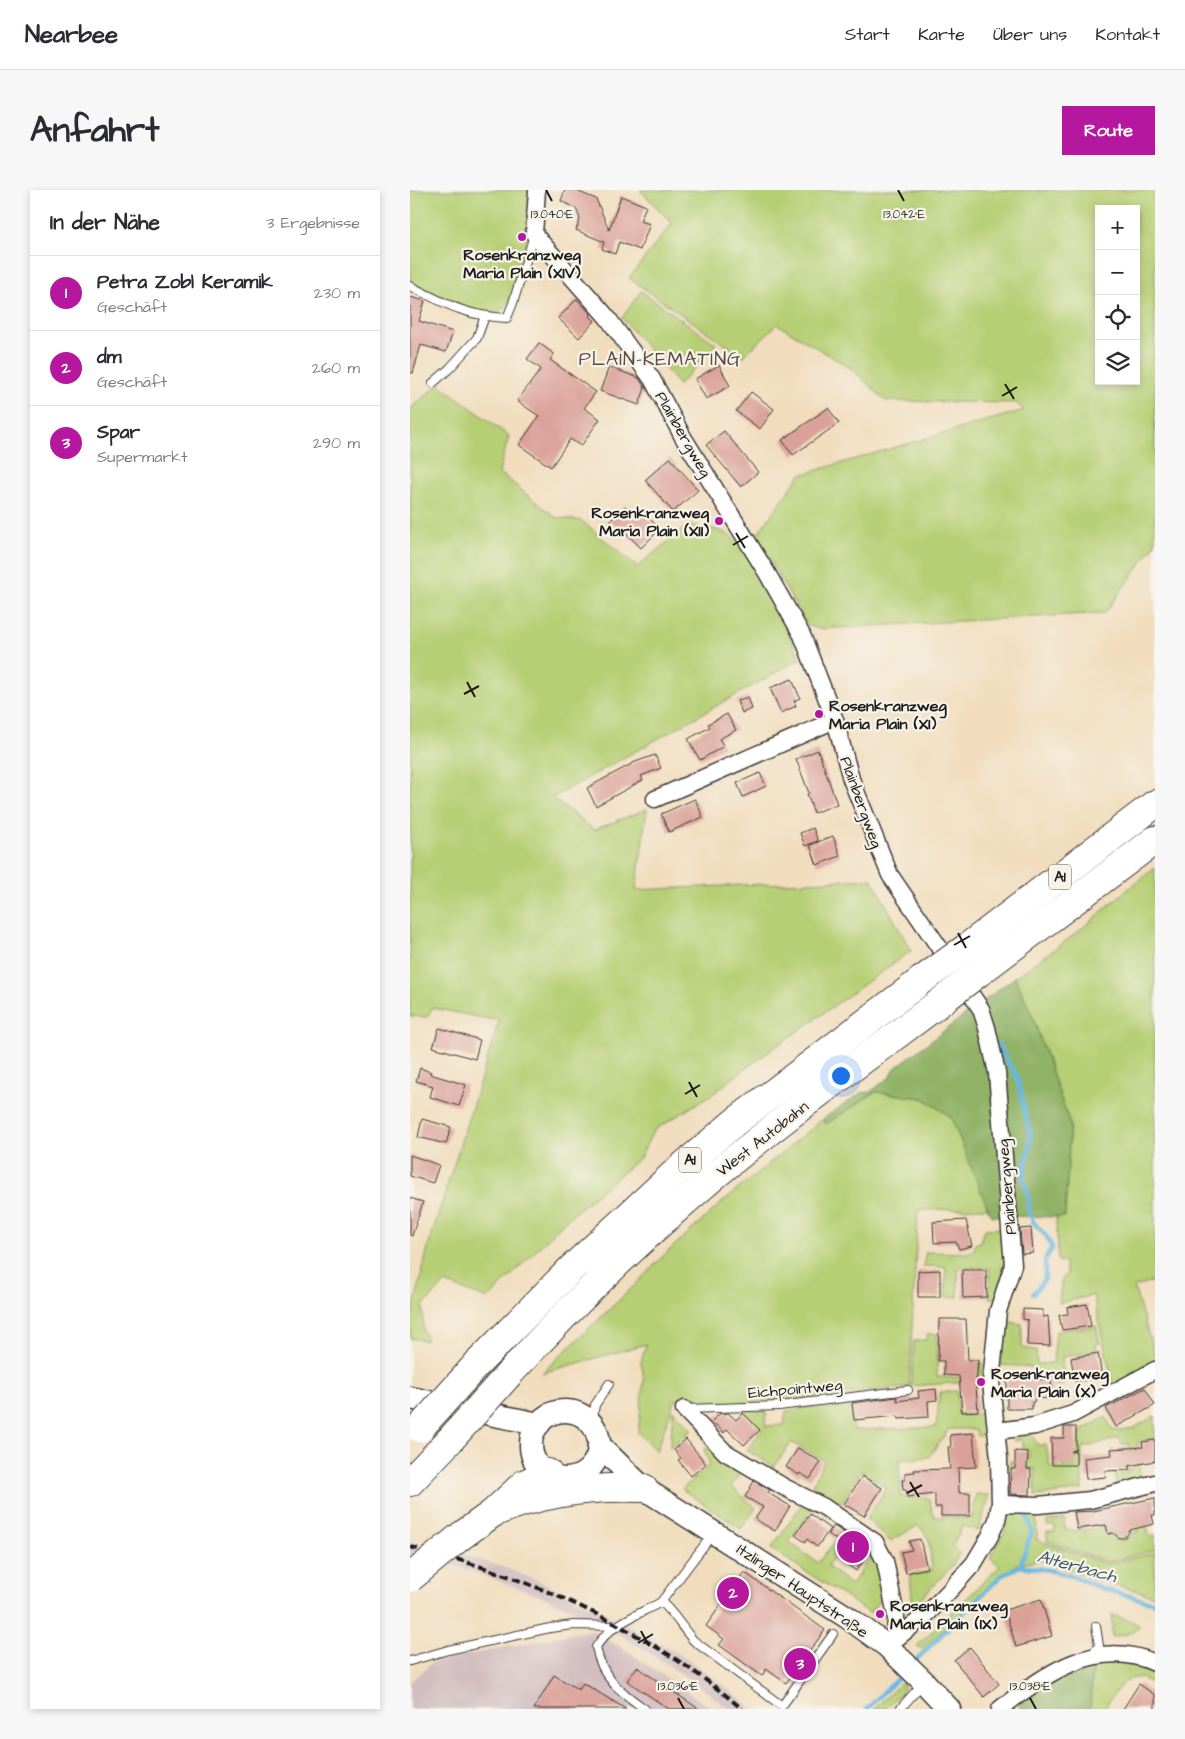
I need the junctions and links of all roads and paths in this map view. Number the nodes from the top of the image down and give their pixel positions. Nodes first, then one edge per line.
1 (537, 190) edge
2 (534, 234) junction
3 (410, 286) edge
4 (484, 316) junction
5 (432, 383) dead end
6 (834, 720) junction
7 (656, 799) dead end
8 (1155, 804) edge
9 (1155, 840) edge
10 (1155, 1370) edge
11 (609, 1384) dead end
12 (908, 1390) dead end
13 (410, 1398) edge
14 (684, 1409) joint
15 (997, 1431) junction
16 (415, 1433) edge
17 (535, 1434) junction
18 (596, 1435) junction
19 (589, 1469) junction
20 (548, 1473) junction
21 (410, 1482) edge
22 (1155, 1483) edge
23 (643, 1488) junction
24 (1000, 1504) junction
25 (493, 1513) junction
26 (714, 1532) junction
27 (410, 1578) edge
28 (661, 1602) junction
29 (618, 1626) junction
30 (1096, 1626) dead end
31 (833, 1634) dead end
32 (893, 1647) junction
33 (1089, 1657) junction
34 (410, 1661) edge
35 (1155, 1663) edge
36 (922, 1680) junction
37 (645, 1709) edge
38 (900, 1709) edge
39 (949, 1709) edge
40 (1000, 1709) edge

1 - 2 street
2 - 4 lane
2 - 6 street, Plainbergweg
3 - 4 lane
4 - 5 lane
6 - 7 street
6 - 15 street, Plainbergweg
8 - 16 highway, West Autobahn / A1, bridge
9 - 21 highway, West Autobahn / A1, bridge
10 - 15 street
11 - 18 lane
12 - 14 lane, Eichpointweg
13 - 17 main road
14 - 32 street
15 - 24 street, Plainbergweg
17 - 18 main road
17 - 20 main road
18 - 19 main road
18 - 23 main road
19 - 20 main road
19 - 23 main road
20 - 25 highway
22 - 24 street
23 - 25 highway
23 - 26 main road, Itzlinger Hauptstraße
24 - 32 street, Plainbergweg
25 - 27 highway, bridge
26 - 28 lane
26 - 32 main road, Itzlinger Hauptstraße
28 - 29 lane
28 - 31 lane
29 - 34 lane
29 - 37 lane
30 - 33 lane
32 - 36 main road, Itzlinger Hauptstraße
33 - 35 street
33 - 40 street
36 - 38 lane
36 - 39 main road, Itzlinger Hauptstraße

